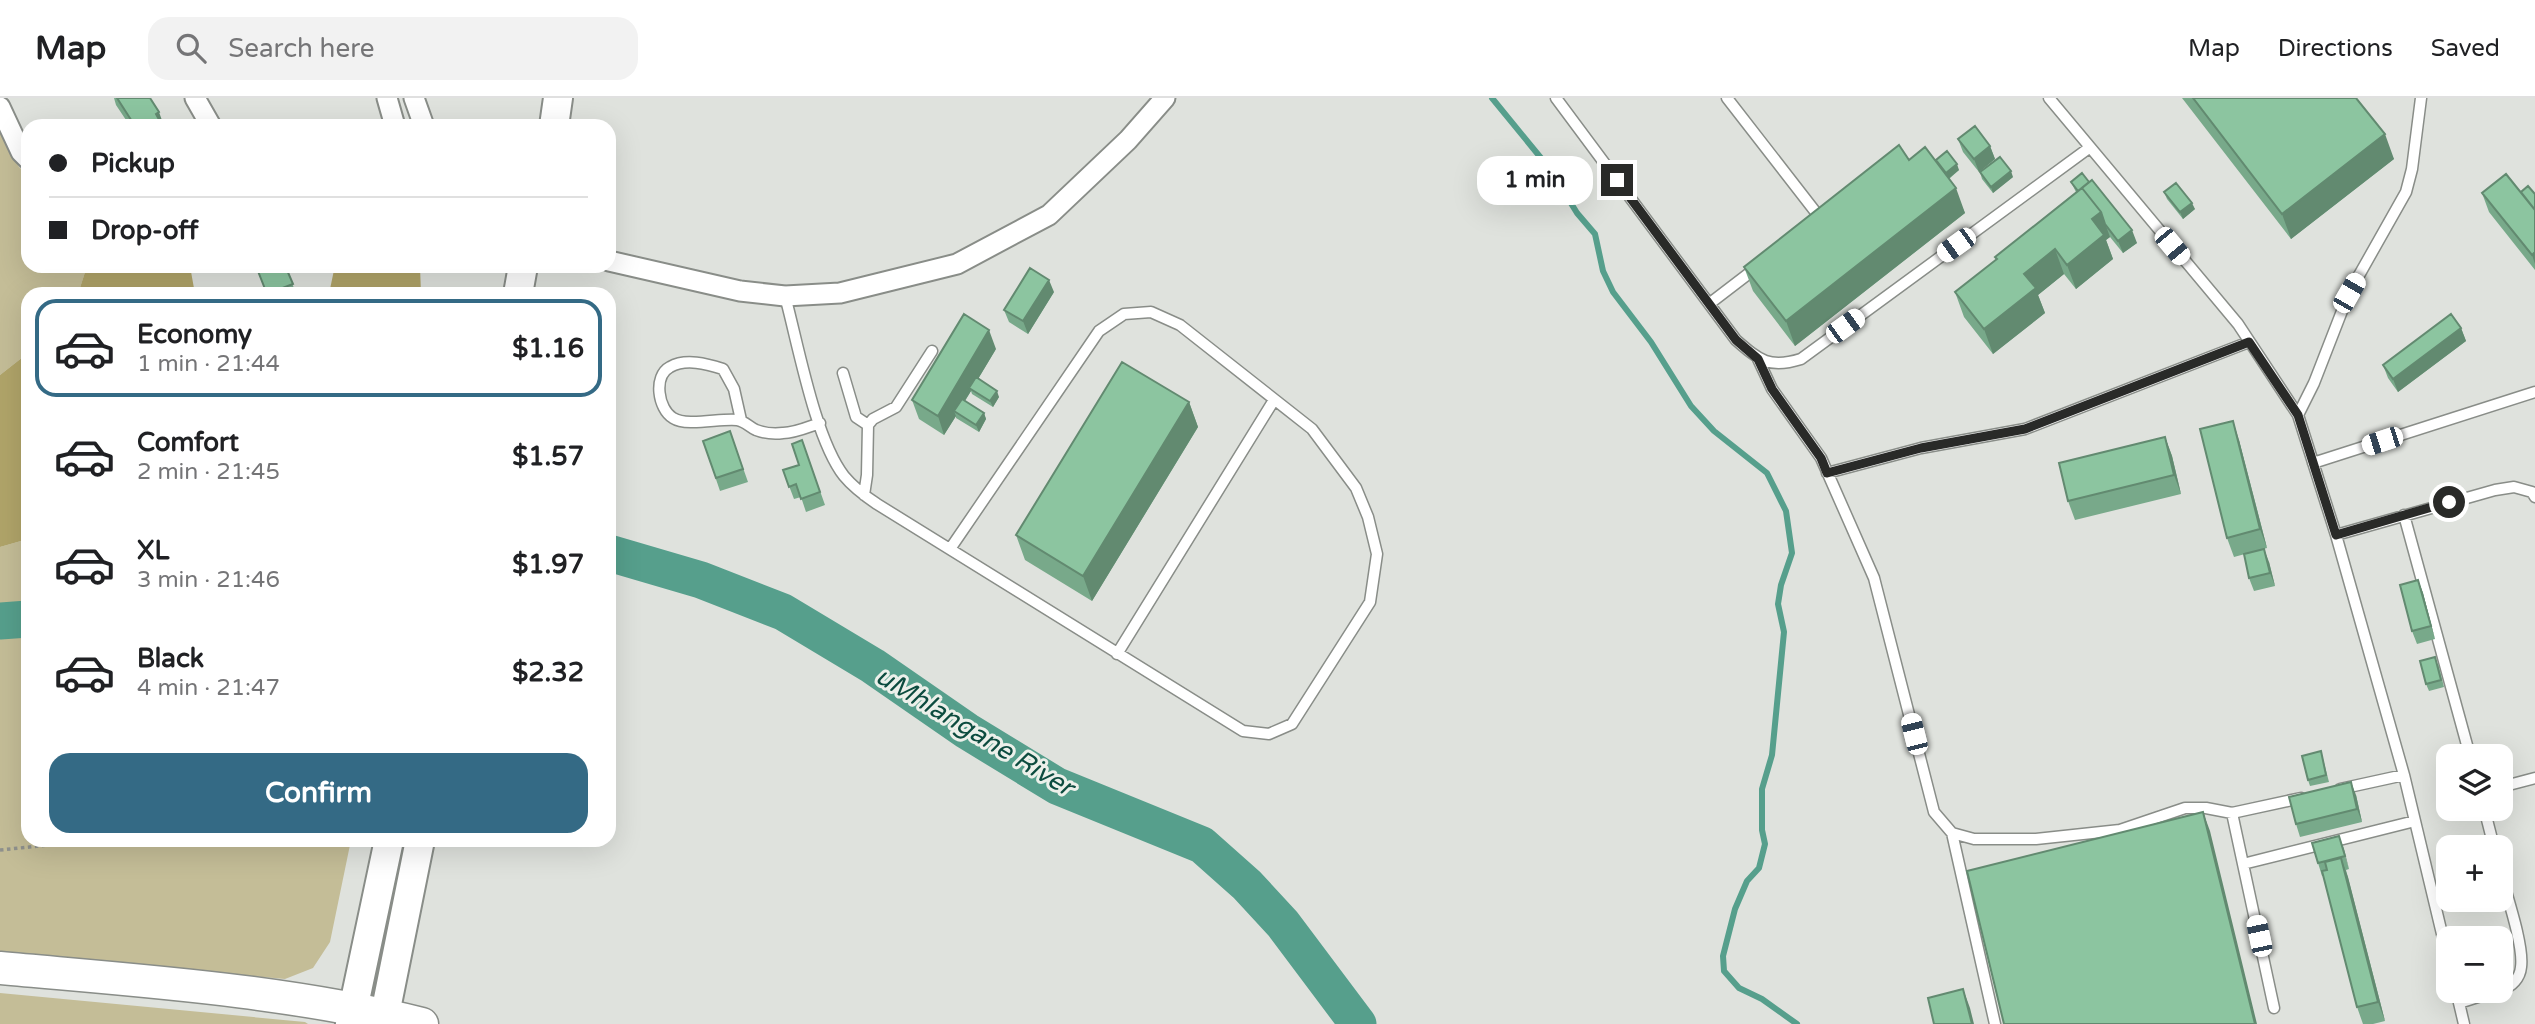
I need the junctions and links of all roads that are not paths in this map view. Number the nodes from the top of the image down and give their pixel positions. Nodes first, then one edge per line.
1 (195, 98) edge
2 (387, 98) edge
3 (414, 98) edge
4 (1165, 98) edge
5 (1556, 98) edge
6 (1727, 98) edge
7 (2049, 98) edge
8 (2421, 98) edge
9 (0, 108) edge
10 (207, 119) edge
11 (393, 119) edge
12 (422, 119) edge
13 (2089, 148) junction
14 (21, 152) edge
15 (1832, 210) edge
16 (1821, 219) junction
17 (1811, 226) edge
18 (616, 263) edge
19 (1760, 265) edge
20 (785, 296) junction
21 (1709, 304) junction
22 (2249, 342) junction
23 (932, 351) dead end
24 (1758, 359) junction
25 (843, 373) dead end
26 (2535, 392) edge
27 (1274, 400) junction
28 (2298, 415) junction
29 (741, 420) junction
30 (820, 423) junction
31 (868, 425) junction
32 (2313, 463) junction
33 (1827, 473) junction
34 (864, 495) junction
35 (2535, 497) edge
36 (2404, 514) junction
37 (2336, 535) junction
38 (950, 549) junction
39 (1117, 654) junction
40 (2467, 744) edge
41 (2404, 775) junction
42 (2535, 778) edge
43 (2513, 784) edge
44 (2325, 793) edge
45 (2311, 795) edge
46 (2232, 813) junction
47 (2415, 821) junction
48 (1952, 833) junction
49 (388, 847) edge
50 (419, 847) edge
51 (2243, 863) junction
52 (2511, 912) edge
53 (2440, 926) edge
54 (0, 968) edge
55 (2513, 984) edge
56 (2459, 1003) edge
57 (2274, 1008) dead end
58 (351, 1016) edge
59 (384, 1019) edge
60 (422, 1024) edge
61 (1995, 1024) edge
62 (2464, 1024) edge

1 - 10 street
2 - 11 street
3 - 12 street
4 - 20 street
5 - 21 lane
6 - 16 lane
7 - 13 lane
8 - 28 lane
9 - 14 street
13 - 22 lane
13 - 24 lane
15 - 16 lane
16 - 17 lane
18 - 20 street
19 - 21 lane
20 - 30 lane
21 - 24 lane
22 - 28 lane
22 - 33 lane
23 - 31 lane
24 - 33 lane
25 - 31 lane
26 - 32 lane
27 - 38 lane
27 - 39 lane
27 - 39 lane
28 - 32 lane
29 - 29 lane
29 - 30 lane
30 - 34 lane
31 - 34 lane
32 - 37 lane
33 - 48 lane
34 - 38 lane
35 - 36 lane
36 - 37 lane
36 - 40 lane
37 - 41 lane
38 - 39 lane
41 - 44 lane
41 - 47 lane
42 - 43 lane
45 - 46 lane
46 - 48 lane
46 - 51 lane
47 - 51 lane
47 - 53 lane
48 - 61 lane
49 - 58 main road
50 - 59 main road
51 - 57 lane
52 - 55 lane
54 - 58 main road
56 - 62 lane
58 - 59 main road
59 - 60 main road

